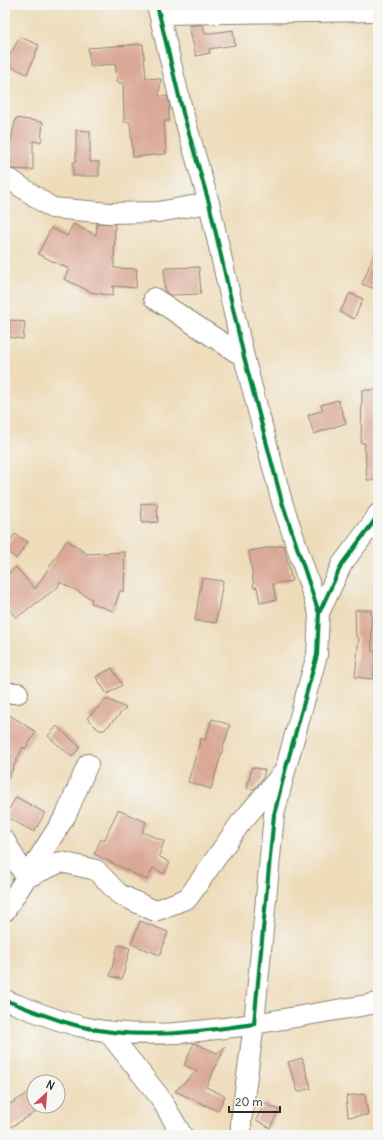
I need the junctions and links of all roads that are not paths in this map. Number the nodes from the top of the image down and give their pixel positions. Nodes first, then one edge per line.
1 (159, 10) edge
2 (378, 11) edge
3 (11, 180) dead end
4 (209, 203) junction
5 (154, 298) dead end
6 (244, 357) junction
7 (378, 514) edge
8 (319, 613) junction
9 (88, 764) dead end
10 (285, 771) junction
11 (5, 841) edge
12 (26, 878) junction
13 (5, 911) edge
14 (5, 1000) edge
15 (378, 1003) edge
16 (254, 1024) junction
17 (107, 1031) junction
18 (182, 1135) edge
19 (241, 1135) edge

1 - 2 street
1 - 4 street
3 - 4 street
4 - 6 street
5 - 6 street
6 - 8 street
7 - 8 street
8 - 10 street
9 - 12 street
10 - 12 street
10 - 16 street
11 - 12 street
12 - 13 street
14 - 17 street
15 - 16 street
16 - 17 street
16 - 19 street
17 - 18 street

